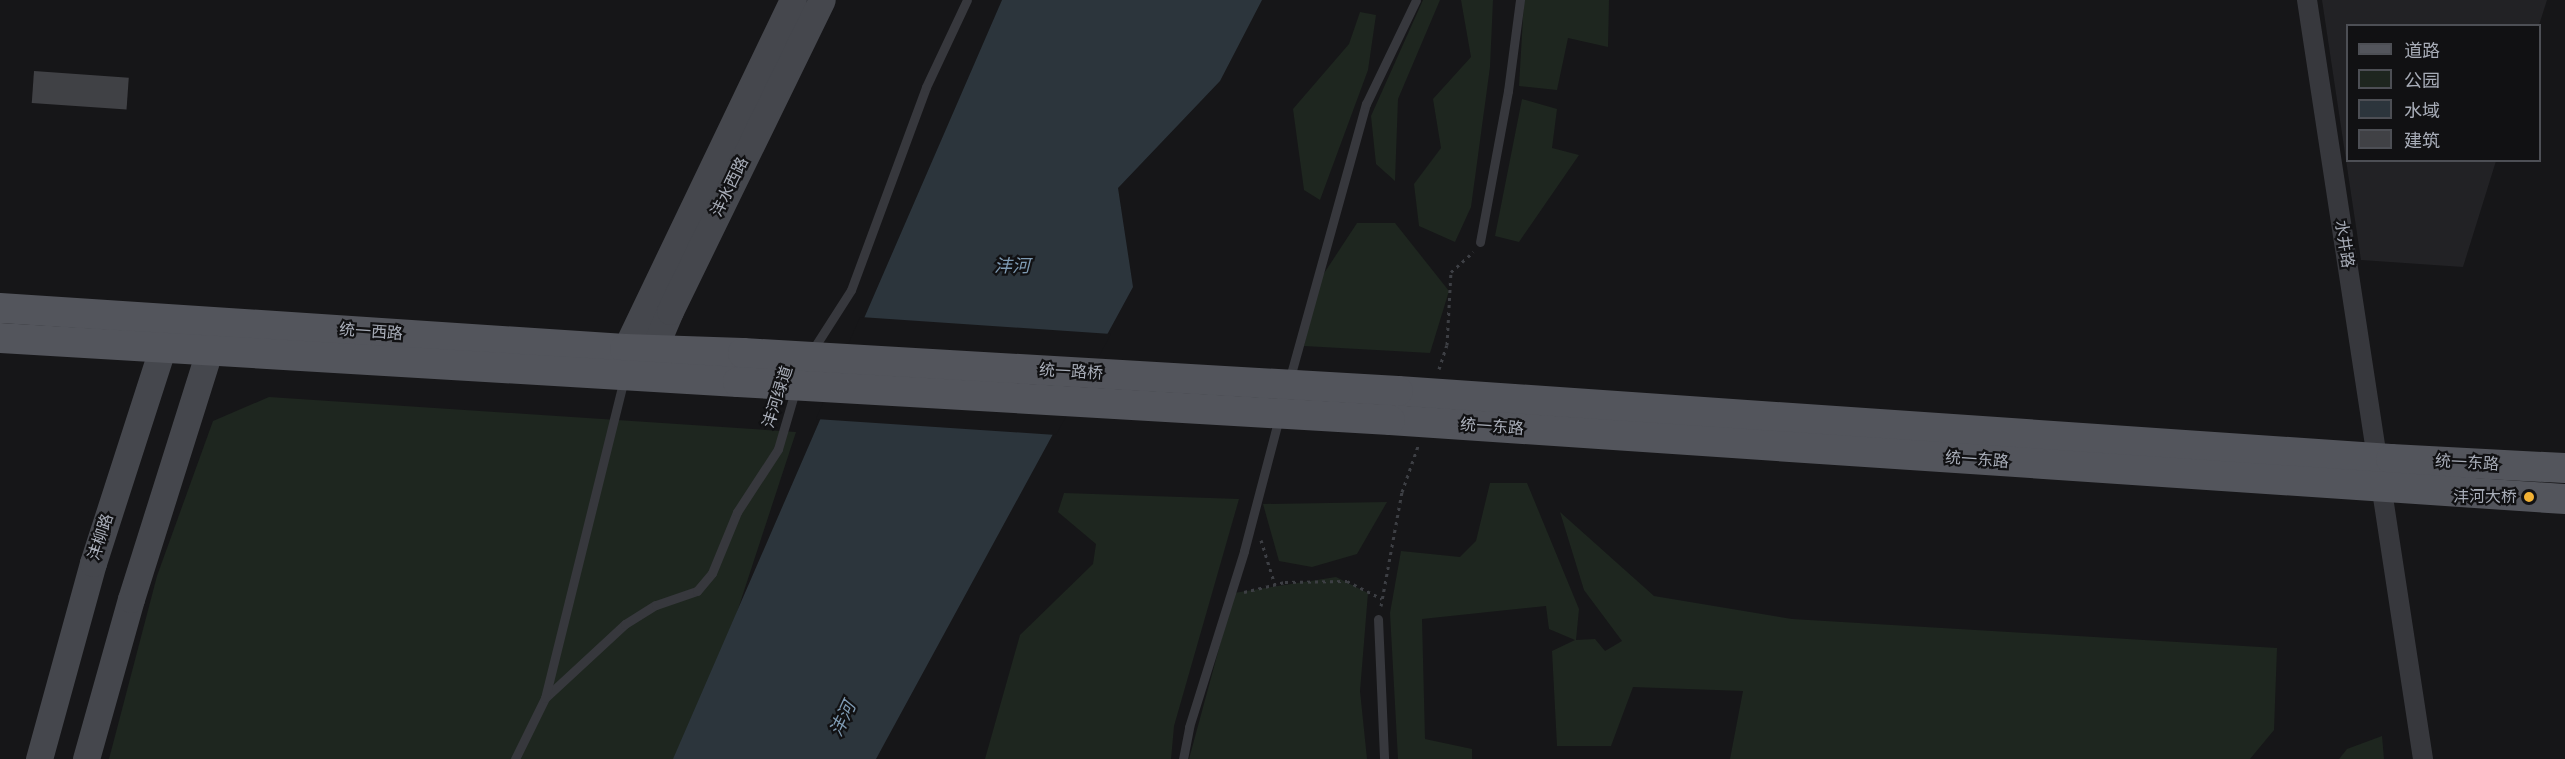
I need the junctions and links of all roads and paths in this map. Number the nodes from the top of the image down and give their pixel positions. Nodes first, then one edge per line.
1 (793, 0) edge
2 (822, 0) edge
3 (967, 0) edge
4 (1416, 0) edge
5 (1520, 0) edge
6 (2307, 0) edge
7 (1480, 242) joint
8 (0, 308) edge
9 (172, 318) junction
10 (219, 321) junction
11 (0, 338) edge
12 (162, 348) junction
13 (210, 351) junction
14 (743, 353) joint
15 (632, 365) junction
16 (738, 382) joint
17 (1398, 391) joint
18 (1429, 408) junction
19 (1390, 420) joint
20 (2377, 458) junction
21 (2565, 468) edge
22 (2381, 488) junction
23 (2565, 499) edge
24 (1254, 515) junction
25 (1275, 585) junction
26 (1230, 596) junction
27 (1382, 599) junction
28 (1378, 619) joint
29 (544, 698) junction
30 (39, 759) edge
31 (86, 759) edge
32 (514, 759) edge
33 (1183, 759) edge
34 (1384, 759) edge
35 (2423, 759) edge

1 - 15 street, 沣水西路
2 - 15 street, 沣水西路
3 - 29 lane, 沣河绿道
4 - 24 lane
5 - 7 lane
6 - 20 street, 水井路
7 - 18 path
8 - 9 main road, 统一西路
9 - 10 main road, 统一西路
9 - 12 street, 沣柳路
10 - 13 street
10 - 15 main road, 统一西路
11 - 12 main road, 统一西路
12 - 13 main road, 统一西路
12 - 30 street, 沣柳路
13 - 15 main road, 统一西路
13 - 31 street
14 - 15 main road, 统一西路
14 - 17 main road, 统一路桥, bridge
15 - 16 main road, 统一西路
15 - 29 lane
16 - 19 main road, 统一路桥, bridge
17 - 18 main road, 统一东路
18 - 19 main road, 统一东路
18 - 20 main road, 统一东路
18 - 22 main road, 统一东路
18 - 27 path
20 - 21 main road, 统一东路
20 - 22 street, 水井路
22 - 23 main road, 统一东路
22 - 35 street, 水井路
24 - 25 path
24 - 26 lane
25 - 26 path
25 - 27 path
26 - 33 lane
27 - 28 path
28 - 34 lane
29 - 32 lane

